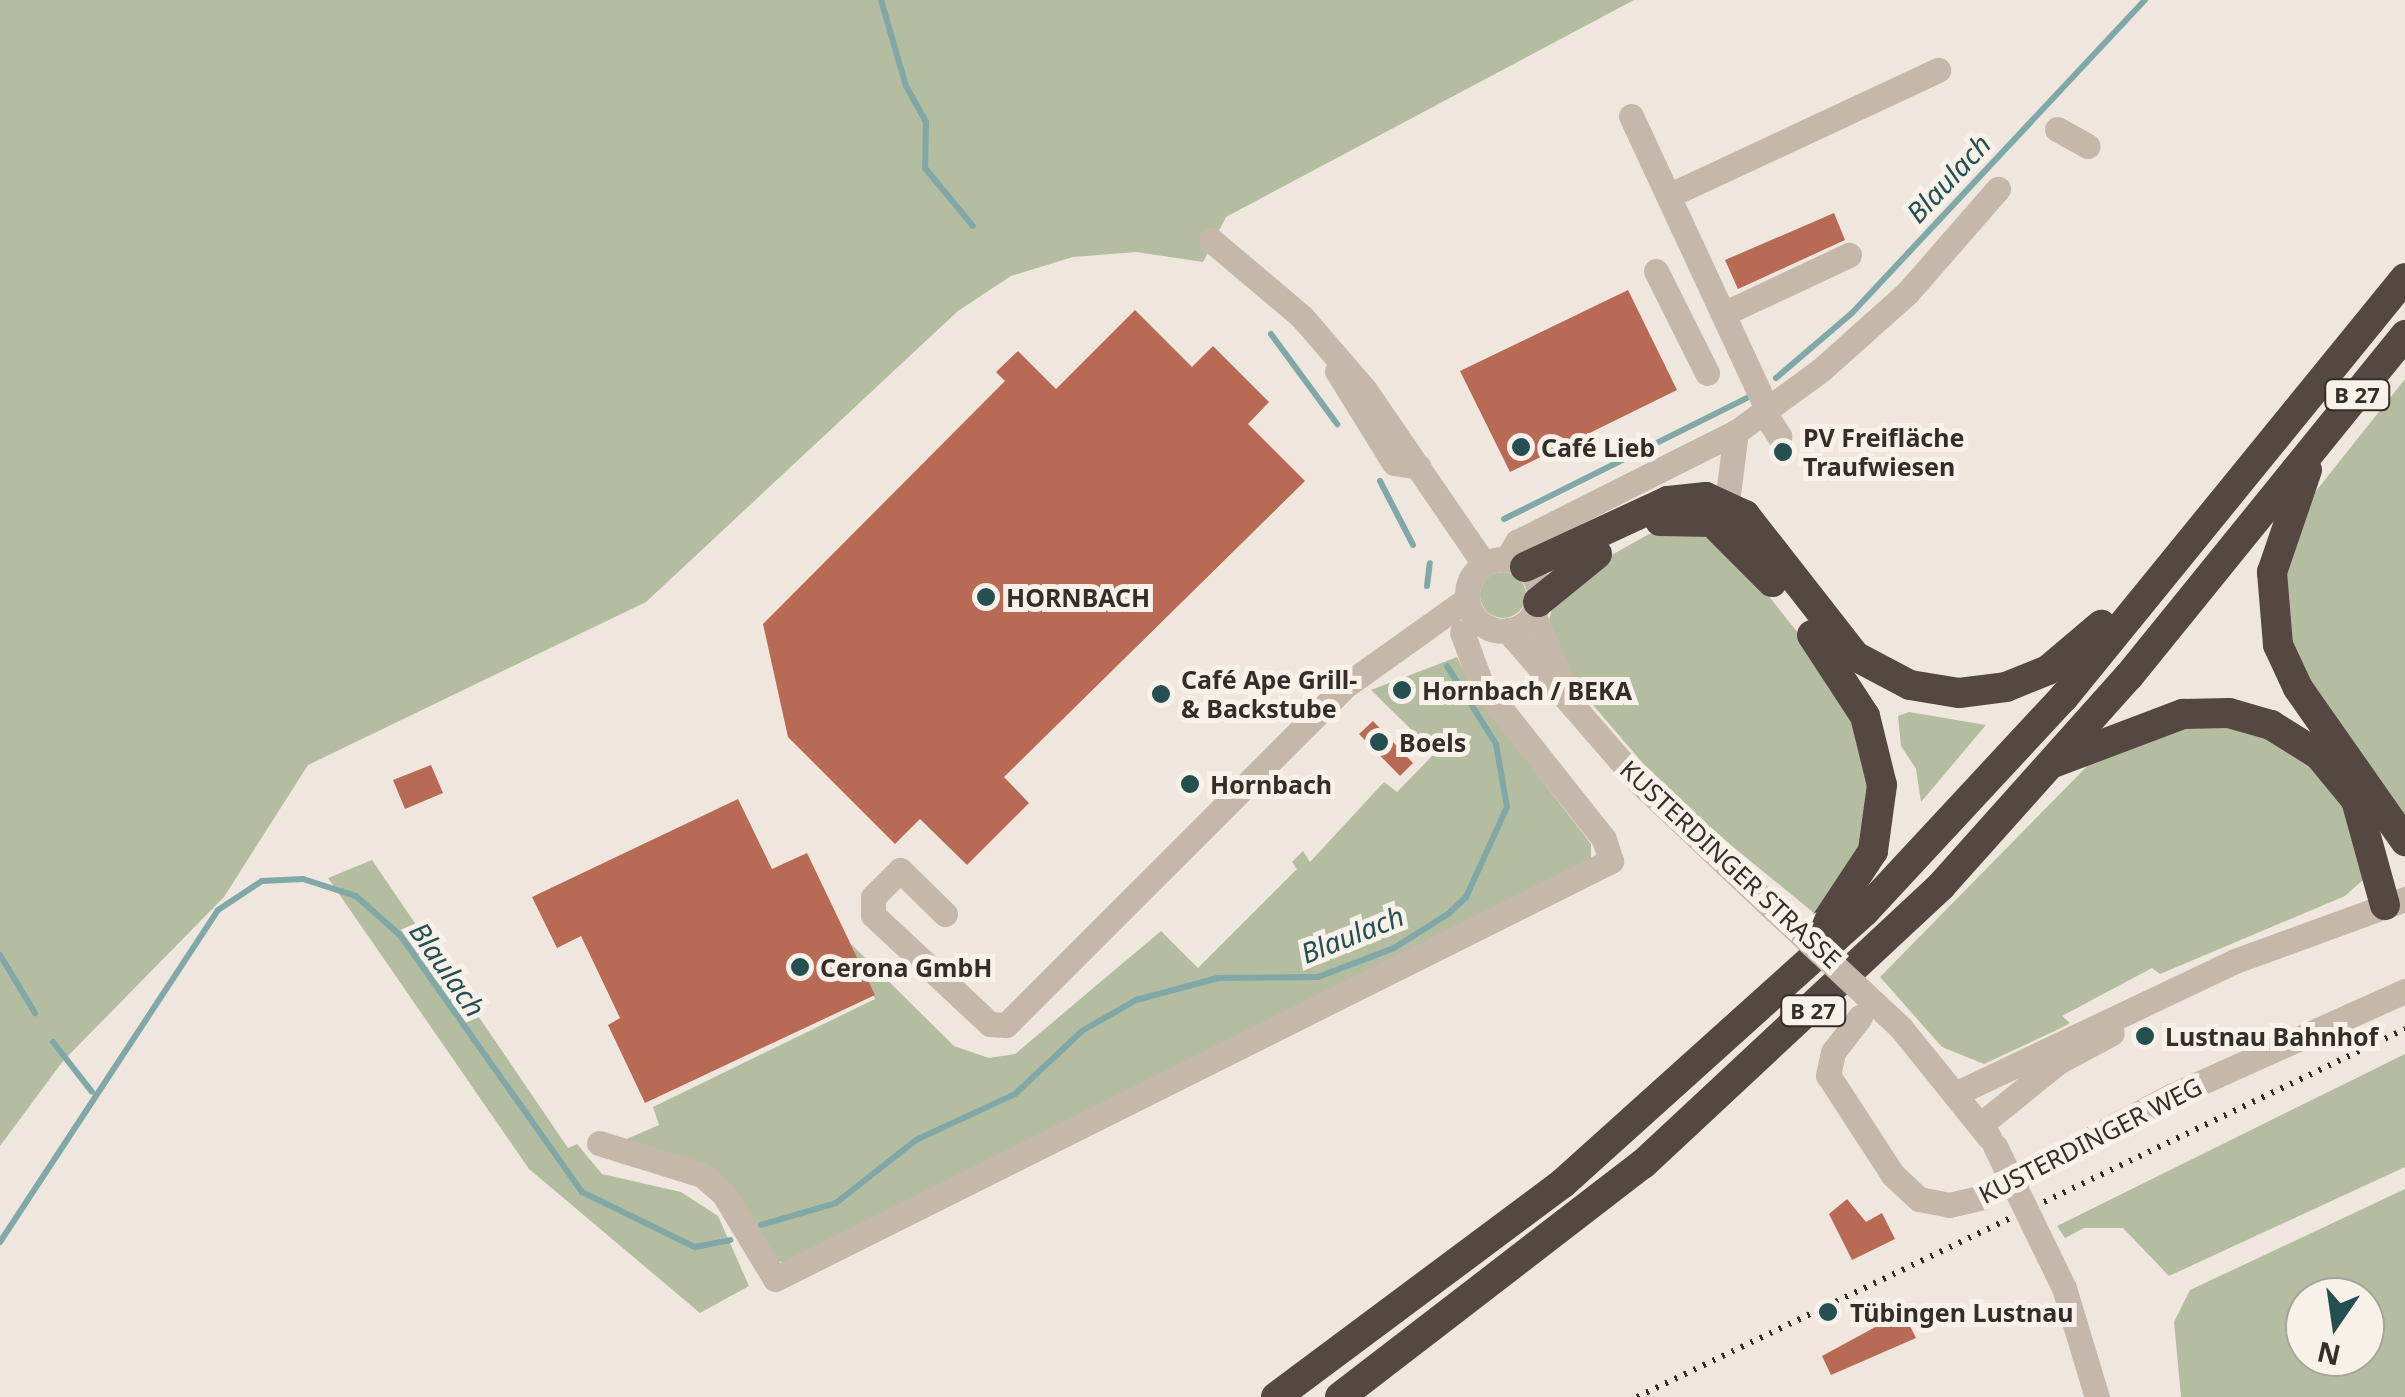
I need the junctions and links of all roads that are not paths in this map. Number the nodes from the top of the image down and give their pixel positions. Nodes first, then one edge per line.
1 (1938, 70) dead end
2 (1632, 116) dead end
3 (2057, 129) dead end
4 (2088, 146) dead end
5 (1998, 189) dead end
6 (1670, 195) junction
7 (1211, 240) dead end
8 (1849, 255) dead end
9 (1656, 271) dead end
10 (2405, 278) edge
11 (1725, 313) junction
12 (2405, 335) edge
13 (1707, 373) dead end
14 (1760, 397) junction
15 (1736, 432) junction
16 (1779, 436) dead end
17 (2309, 456) junction
18 (1637, 502) junction
19 (1726, 502) junction
20 (2199, 536) junction
21 (1505, 563) junction
22 (1467, 599) junction
23 (1535, 608) junction
24 (1485, 630) junction
25 (1397, 651) junction
26 (1566, 692) junction
27 (2053, 763) junction
28 (2405, 841) edge
29 (2395, 902) edge
30 (946, 914) dead end
31 (2186, 983) junction
32 (1785, 988) junction
33 (2405, 991) edge
34 (1860, 1018) dead end
35 (1956, 1094) junction
36 (1988, 1135) junction
37 (598, 1143) dead end
38 (1276, 1397) edge
39 (1340, 1397) edge
40 (2097, 1397) edge

1 - 6 street
2 - 6 street
3 - 4 street
5 - 14 street
6 - 11 street
7 - 21 street, KUSTERDINGER STRASSE
8 - 11 street
9 - 13 street
10 - 20 highway, B 27
11 - 14 street
12 - 17 highway, B 27
14 - 15 street
14 - 16 street
15 - 18 street
15 - 19 street
17 - 27 highway, B 27
17 - 28 highway
18 - 19 highway
18 - 21 highway
19 - 20 highway
20 - 32 highway, B 27
21 - 22 street
21 - 23 street, KUSTERDINGER STRASSE
22 - 24 street
22 - 25 street
23 - 24 street
23 - 26 street, KUSTERDINGER STRASSE
23 - 32 highway
24 - 25 street
24 - 26 street, KUSTERDINGER STRASSE
24 - 37 street
25 - 30 street
26 - 35 street, KUSTERDINGER STRASSE, bridge
27 - 29 highway
27 - 39 highway, B 27
29 - 31 street
31 - 35 street
31 - 36 street
32 - 38 highway, B 27
33 - 34 street, KUSTERDINGER WEG
35 - 36 street, KUSTERDINGER STRASSE
36 - 40 street, KUSTERDINGER STRASSE, bridge

